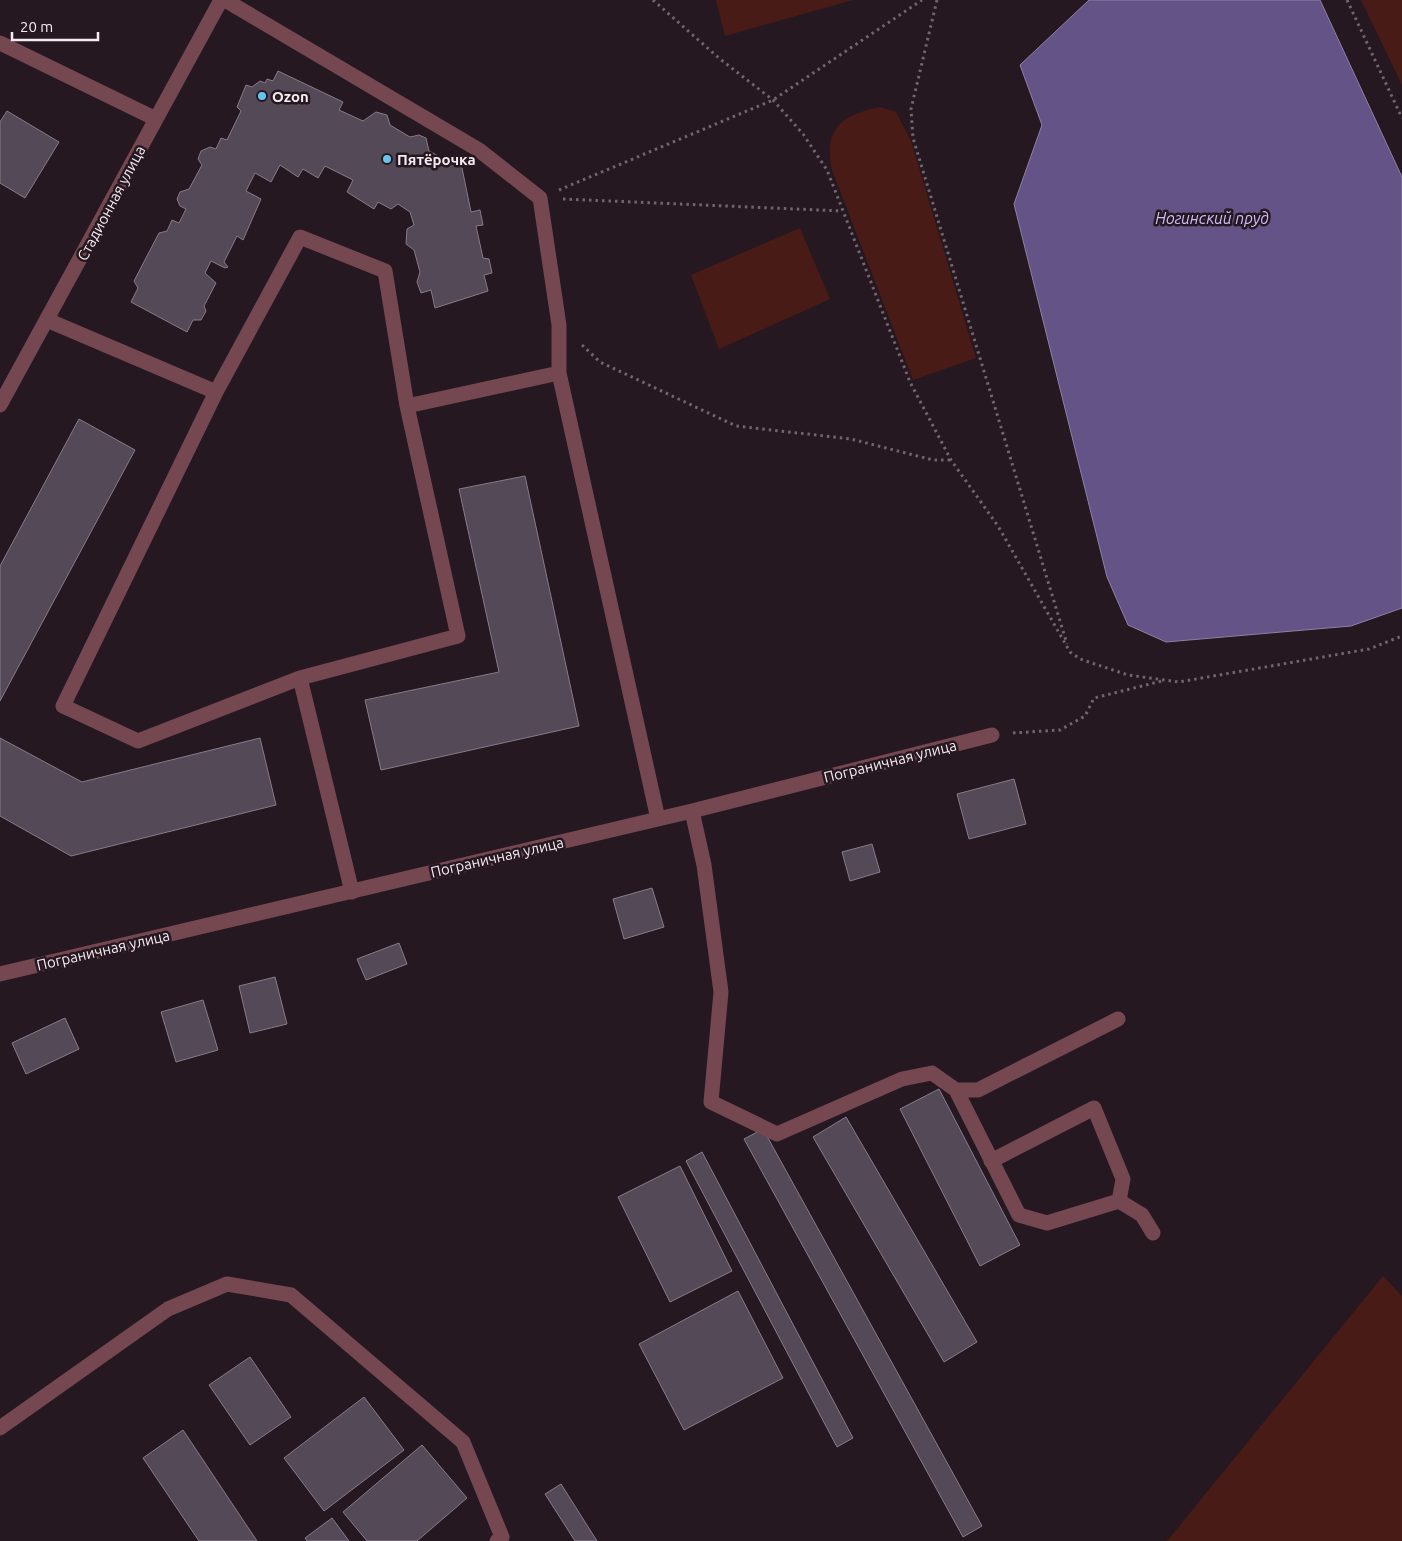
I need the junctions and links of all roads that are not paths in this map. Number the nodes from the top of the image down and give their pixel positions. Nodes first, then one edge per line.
1 (221, 0) edge
2 (225, 0) edge
3 (0, 43) edge
4 (156, 118) junction
5 (48, 320) junction
6 (559, 373) junction
7 (216, 392) junction
8 (0, 405) edge
9 (408, 406) junction
10 (300, 678) junction
11 (992, 735) road end
12 (692, 811) junction
13 (658, 819) junction
14 (352, 892) junction
15 (0, 974) edge
16 (1118, 1019) dead end
17 (956, 1090) junction
18 (991, 1161) junction
19 (1119, 1201) junction
20 (1153, 1233) dead end
21 (0, 1428) edge
22 (497, 1541) edge

1 - 4 street, Стадионная улица
2 - 6 street
3 - 4 street
4 - 5 street, Стадионная улица
5 - 7 street
5 - 8 street, Стадионная улица
6 - 9 street
6 - 13 street
7 - 9 street
7 - 10 street
9 - 10 street
10 - 14 street
11 - 12 street, Пограничная улица
12 - 13 street, Пограничная улица
12 - 17 street
13 - 14 street, Пограничная улица
14 - 15 street, Пограничная улица
16 - 17 street
17 - 18 street
18 - 19 street
18 - 19 street
19 - 20 street
21 - 22 street

